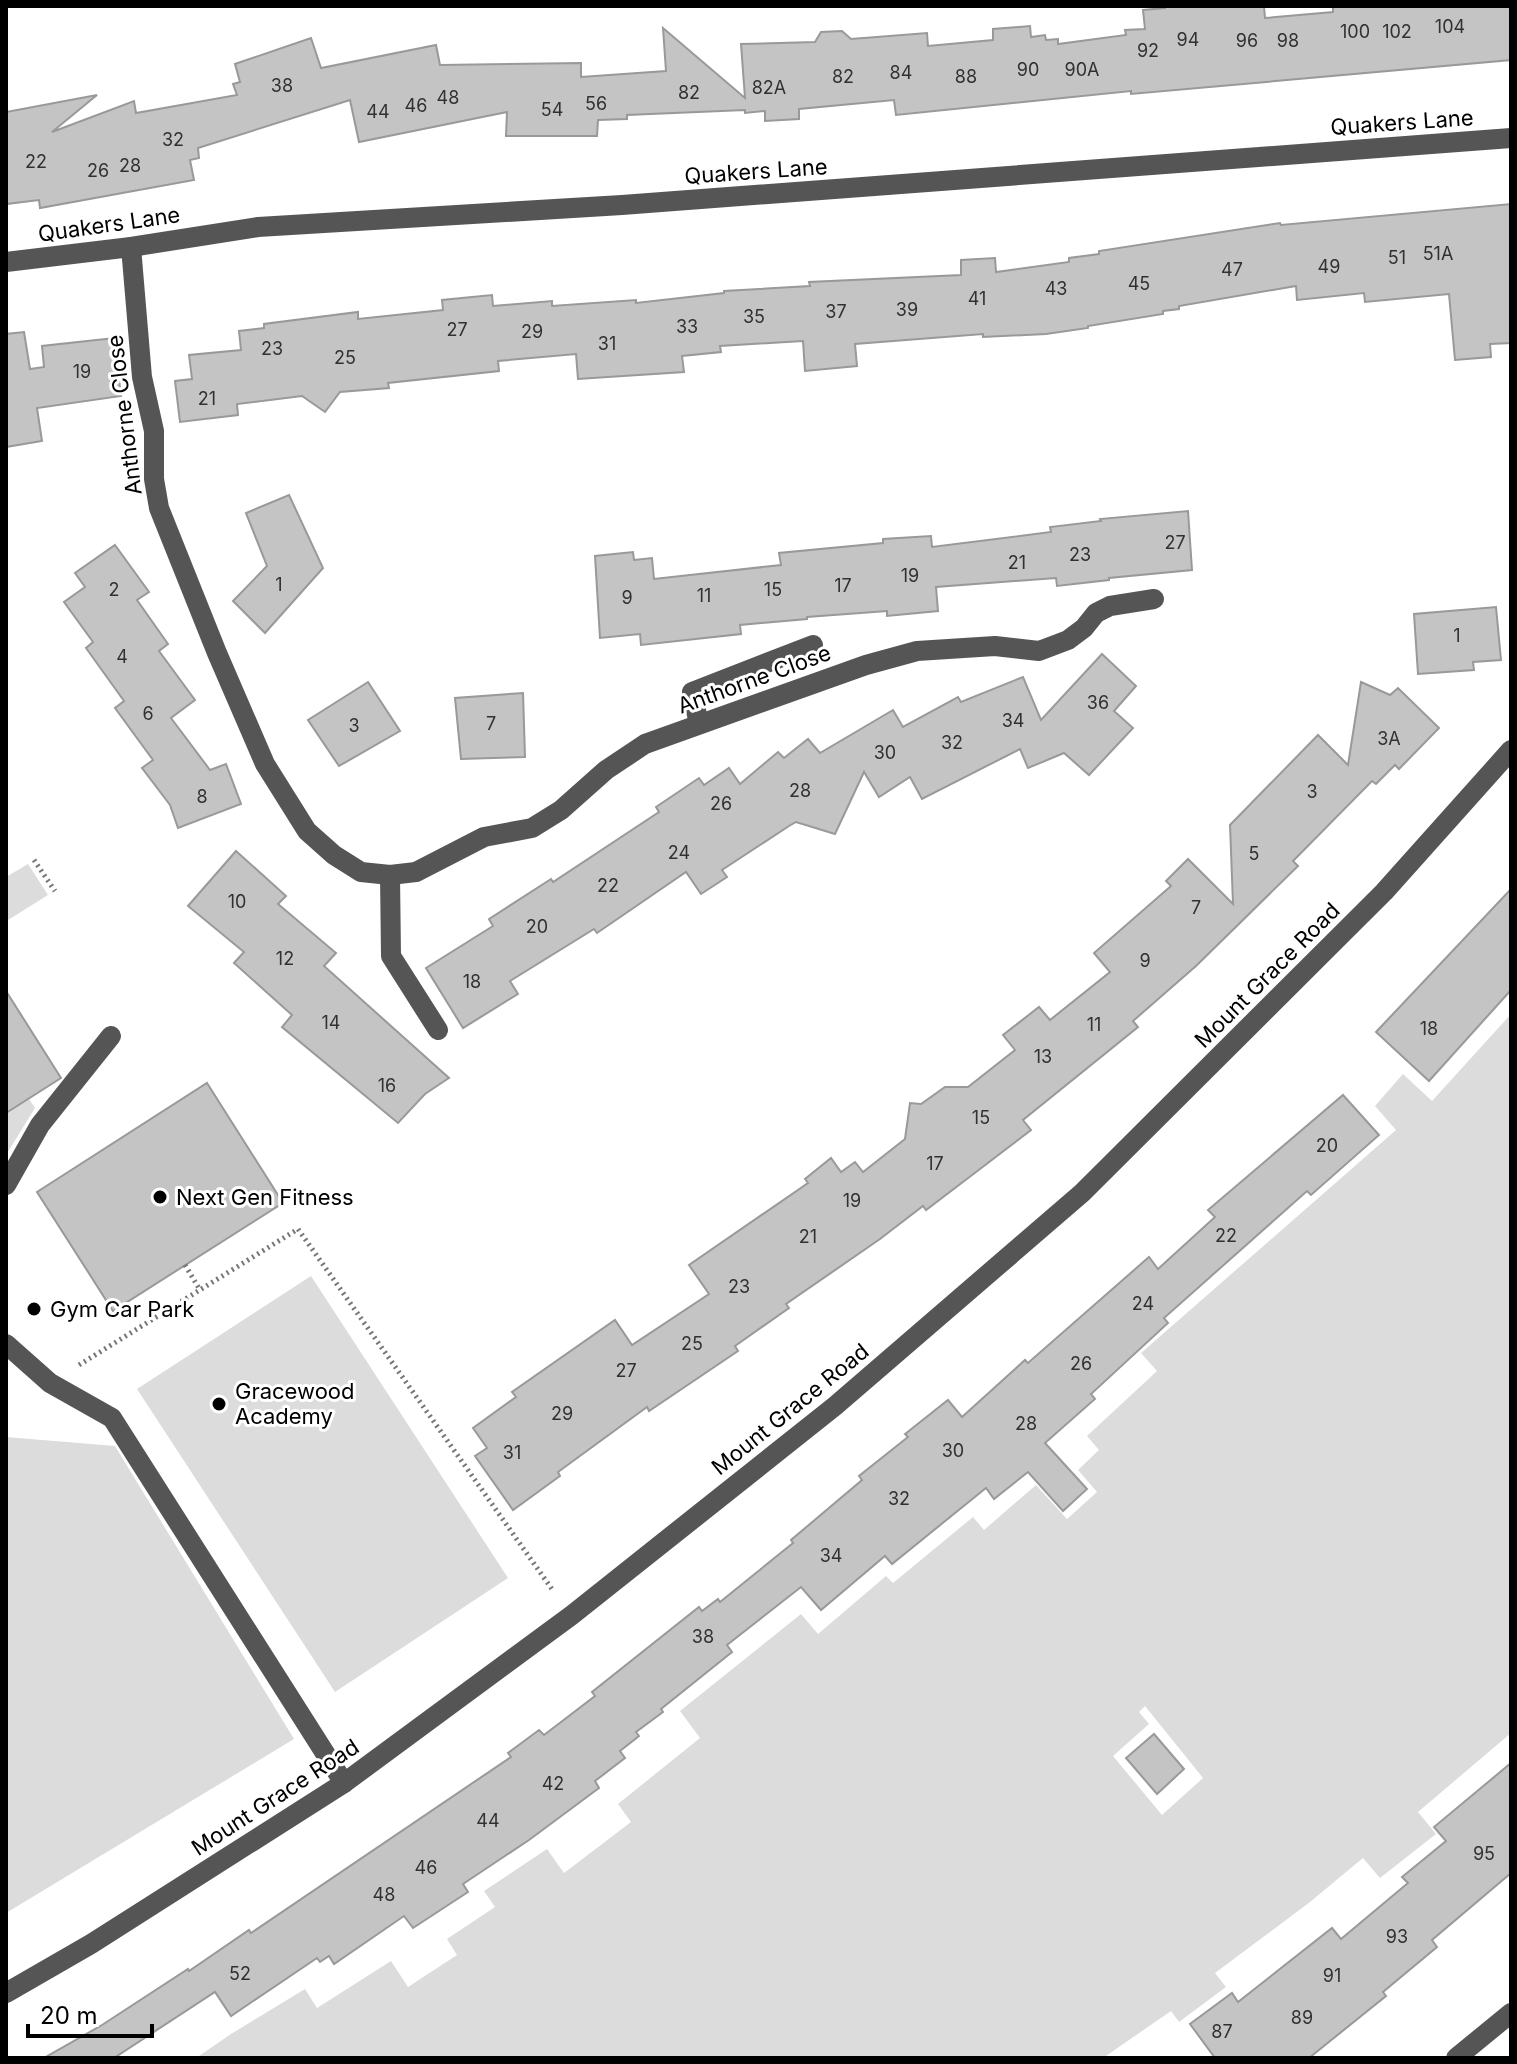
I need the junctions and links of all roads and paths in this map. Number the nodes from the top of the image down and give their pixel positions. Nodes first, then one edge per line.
1 (1511, 138) edge
2 (131, 247) junction
3 (6, 262) edge
4 (1154, 599) dead end
5 (813, 645) dead end
6 (699, 724) junction
7 (1511, 750) edge
8 (34, 860) dead end
9 (390, 875) junction
10 (55, 891) dead end
11 (438, 1030) dead end
12 (111, 1036) dead end
13 (6, 1185) edge
14 (185, 1265) dead end
15 (200, 1290) junction
16 (6, 1344) edge
17 (91, 1357) dead end
18 (572, 1615) junction
19 (344, 1783) junction
20 (6, 1993) edge
21 (1511, 2013) edge
22 (1456, 2058) edge

1 - 2 street, Quakers Lane
2 - 3 street, Quakers Lane
2 - 9 street, Anthorne Close
4 - 6 street, Anthorne Close
5 - 6 street
6 - 9 street, Anthorne Close
7 - 18 street, Mount Grace Road
8 - 10 path
9 - 11 street
12 - 13 street
14 - 15 path
15 - 17 path
15 - 18 path
16 - 19 street
18 - 19 street, Mount Grace Road
19 - 20 street, Mount Grace Road
21 - 22 street

